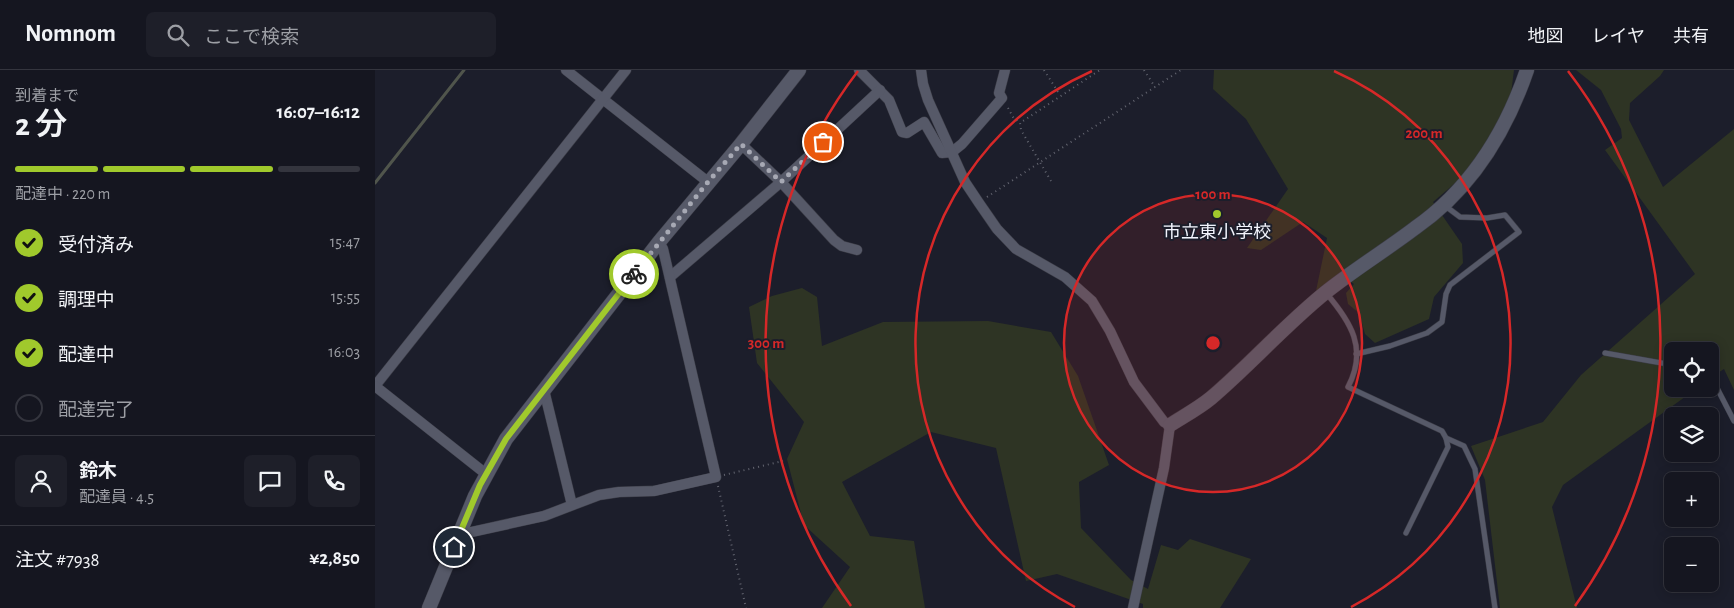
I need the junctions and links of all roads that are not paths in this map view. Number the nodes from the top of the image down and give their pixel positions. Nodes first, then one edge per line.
1 (566, 70) edge
2 (626, 70) edge
3 (799, 70) edge
4 (859, 70) edge
5 (921, 70) edge
6 (1005, 70) edge
7 (1527, 70) edge
8 (879, 90) junction
9 (603, 99) junction
10 (741, 144) junction
11 (952, 152) junction
12 (708, 182) junction
13 (781, 182) junction
14 (1443, 205) junction
15 (659, 242) junction
16 (857, 250) dead end
17 (669, 277) junction
18 (1326, 293) junction
19 (1605, 353) dead end
20 (1357, 354) junction
21 (1664, 363) edge
22 (375, 386) edge
23 (544, 390) junction
24 (1719, 392) edge
25 (1734, 421) edge
26 (1170, 425) junction
27 (1446, 438) junction
28 (486, 474) junction
29 (572, 505) junction
30 (460, 532) junction
31 (1406, 533) dead end
32 (429, 608) edge
33 (1133, 608) edge
34 (1495, 608) edge

1 - 9 street
2 - 9 street
3 - 10 street
4 - 8 street
5 - 11 street
6 - 11 street
7 - 14 street
8 - 11 street
8 - 13 street
9 - 12 street
9 - 22 street
10 - 12 street
10 - 13 street
11 - 26 street
12 - 15 street
13 - 16 street
13 - 17 street
14 - 18 street
14 - 20 lane
15 - 17 street
15 - 23 street
17 - 29 street
18 - 20 lane
18 - 26 street
19 - 21 lane
20 - 27 lane
22 - 28 street
23 - 28 street
23 - 29 street
24 - 25 lane
26 - 33 street
27 - 31 lane
27 - 34 lane
28 - 30 street
29 - 30 street
30 - 32 street

